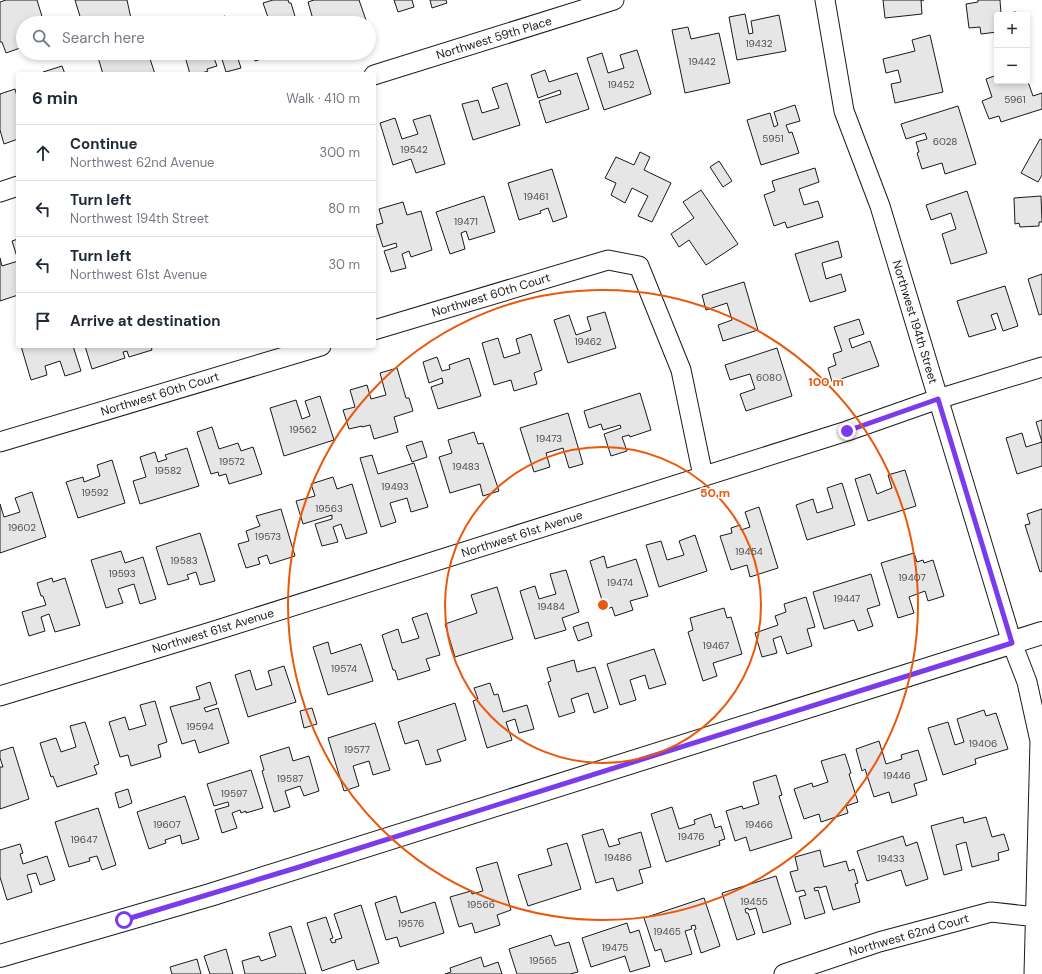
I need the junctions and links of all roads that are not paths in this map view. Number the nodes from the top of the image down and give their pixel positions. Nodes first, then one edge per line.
1 (614, 0) edge
2 (825, 0) edge
3 (376, 74) edge
4 (16, 187) edge
5 (0, 192) edge
6 (376, 329) edge
7 (314, 348) edge
8 (1042, 367) edge
9 (938, 399) junction
10 (0, 442) edge
11 (703, 476) junction
12 (1042, 634) edge
13 (1012, 643) junction
14 (0, 696) edge
15 (1037, 917) junction
16 (0, 956) edge
17 (784, 974) edge
18 (1034, 974) edge

1 - 3 street, Northwest 59th Place
2 - 9 street, Northwest 194th Street
4 - 5 street
6 - 11 street, Northwest 60th Court
7 - 10 street, Northwest 60th Court
8 - 9 street, Northwest 61st Avenue
9 - 11 street, Northwest 61st Avenue
9 - 13 street, Northwest 194th Street
11 - 14 street, Northwest 61st Avenue
12 - 13 street
13 - 15 street, Northwest 194th Street
13 - 16 street
15 - 17 street, Northwest 62nd Court
15 - 18 street, Northwest 194th Street

